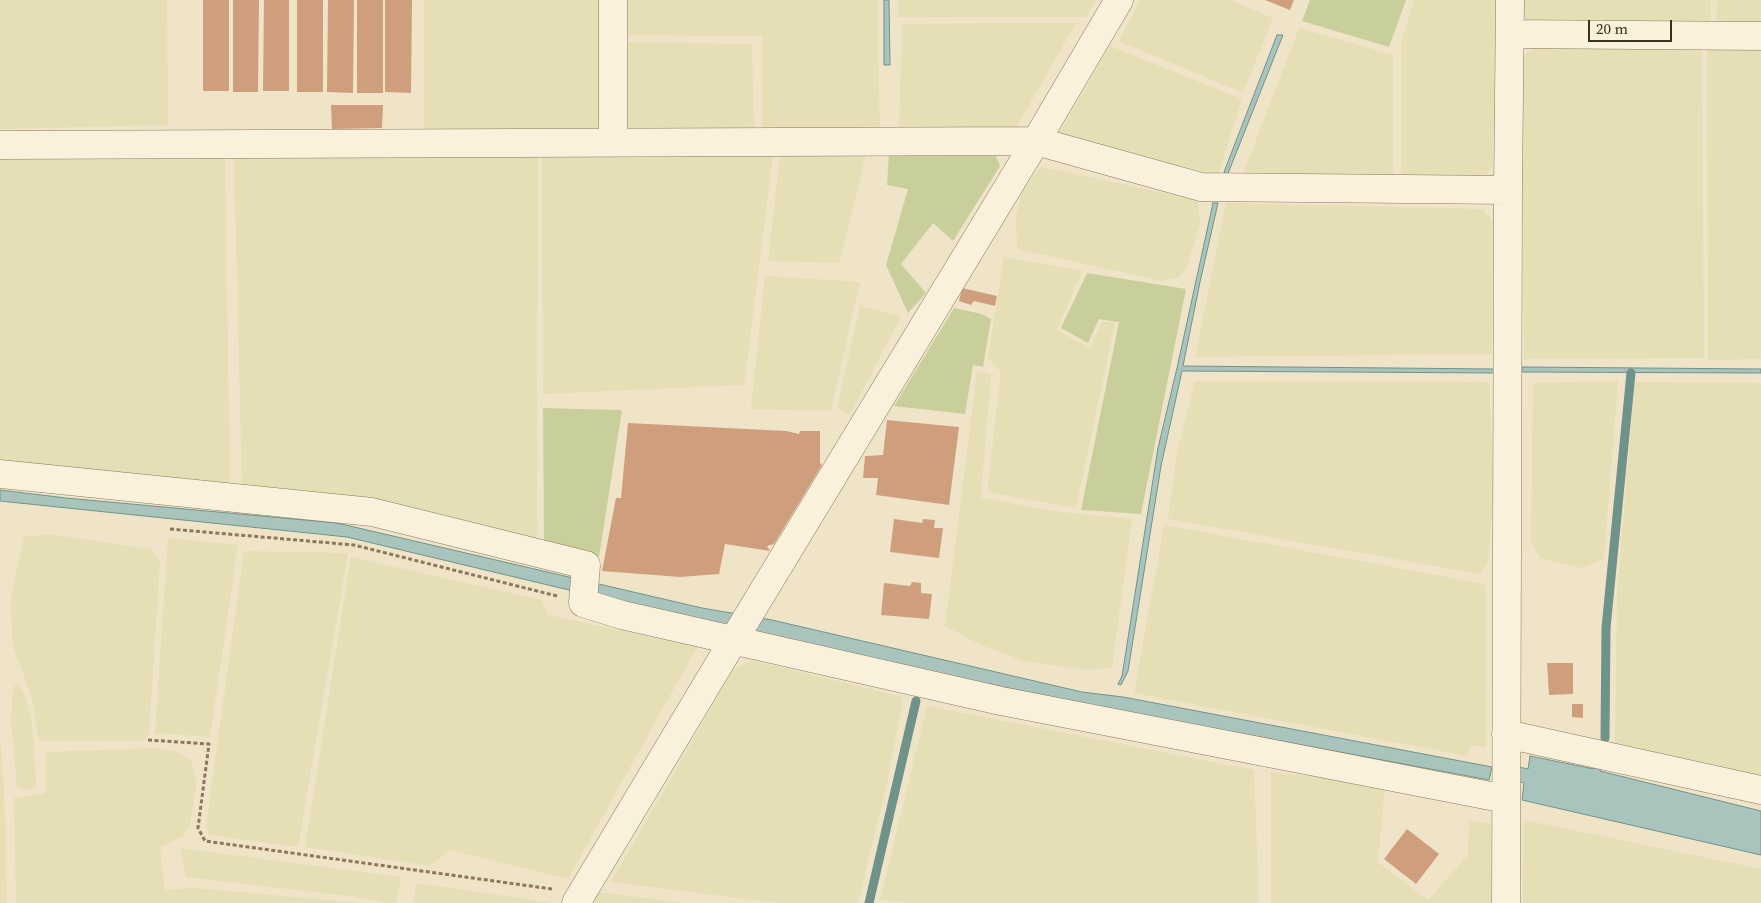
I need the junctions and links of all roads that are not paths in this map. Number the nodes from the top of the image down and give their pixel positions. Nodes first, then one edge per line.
1 (613, 0) edge
2 (1119, 0) edge
3 (1510, 0) edge
4 (1511, 34) junction
5 (1761, 36) edge
6 (1036, 141) junction
7 (613, 142) junction
8 (0, 145) edge
9 (1508, 190) junction
10 (0, 474) edge
11 (733, 640) junction
12 (1506, 734) junction
13 (1761, 790) edge
14 (1506, 799) junction
15 (579, 898) edge
16 (1506, 903) edge

1 - 7 street
2 - 6 street
3 - 4 street
4 - 5 street
4 - 9 street
6 - 7 street
6 - 9 street
6 - 11 street
7 - 8 street
9 - 12 street
10 - 11 street
11 - 14 street
11 - 15 street
12 - 13 street
12 - 14 street
14 - 16 street

